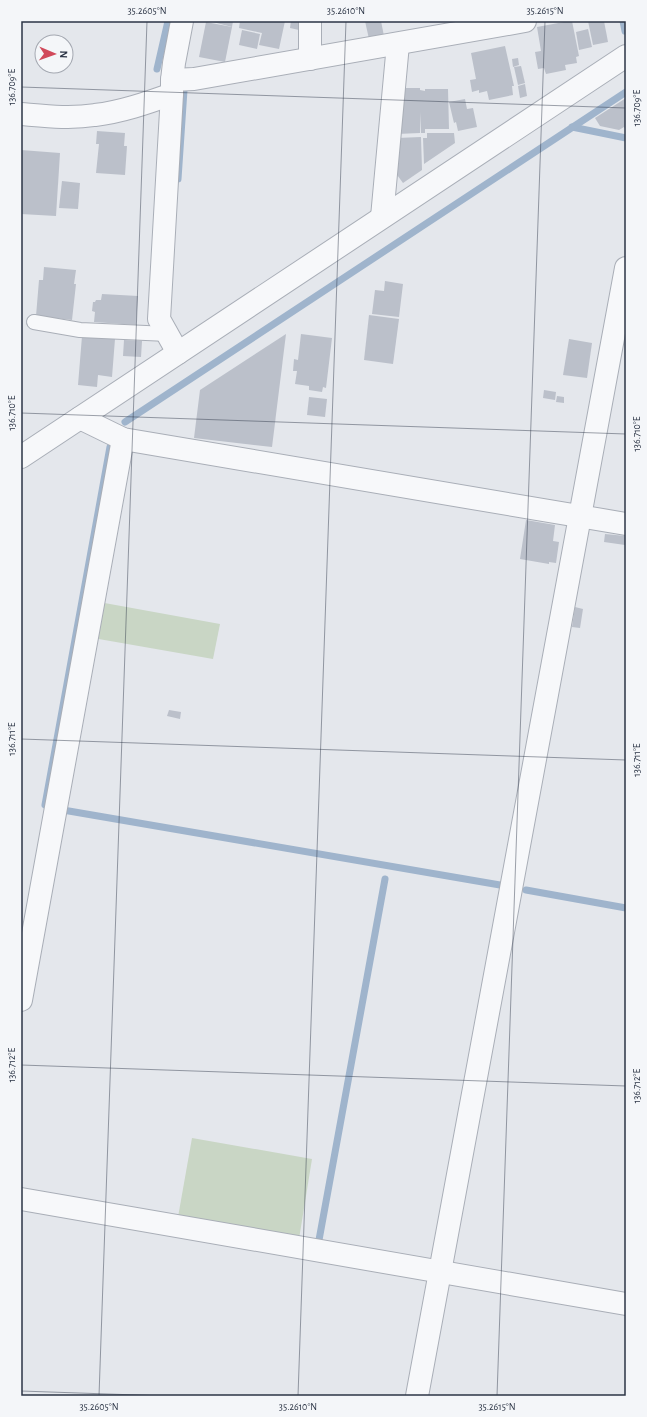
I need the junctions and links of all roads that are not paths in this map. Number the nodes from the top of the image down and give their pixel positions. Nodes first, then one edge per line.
1 (182, 21) edge
2 (310, 21) edge
3 (525, 21) edge
4 (424, 30) edge
5 (398, 44) junction
6 (626, 56) edge
7 (310, 59) junction
8 (172, 87) junction
9 (21, 114) edge
10 (382, 217) junction
11 (626, 268) edge
12 (34, 322) dead end
13 (168, 334) junction
14 (178, 353) junction
15 (80, 418) junction
16 (122, 439) junction
17 (21, 458) edge
18 (581, 516) junction
19 (626, 524) edge
20 (21, 1000) edge
21 (21, 1199) edge
22 (439, 1272) junction
23 (626, 1304) edge
24 (417, 1396) edge

1 - 8 street
2 - 7 street
3 - 4 street
4 - 5 street
5 - 7 street
5 - 10 street
6 - 10 street
7 - 8 street
8 - 9 street
8 - 13 street
10 - 14 street
11 - 18 street
12 - 13 lane
13 - 14 street
14 - 15 street
15 - 16 street
15 - 17 street
16 - 18 street
16 - 20 street
18 - 19 street
18 - 22 street
21 - 22 street
22 - 23 street
22 - 24 street

